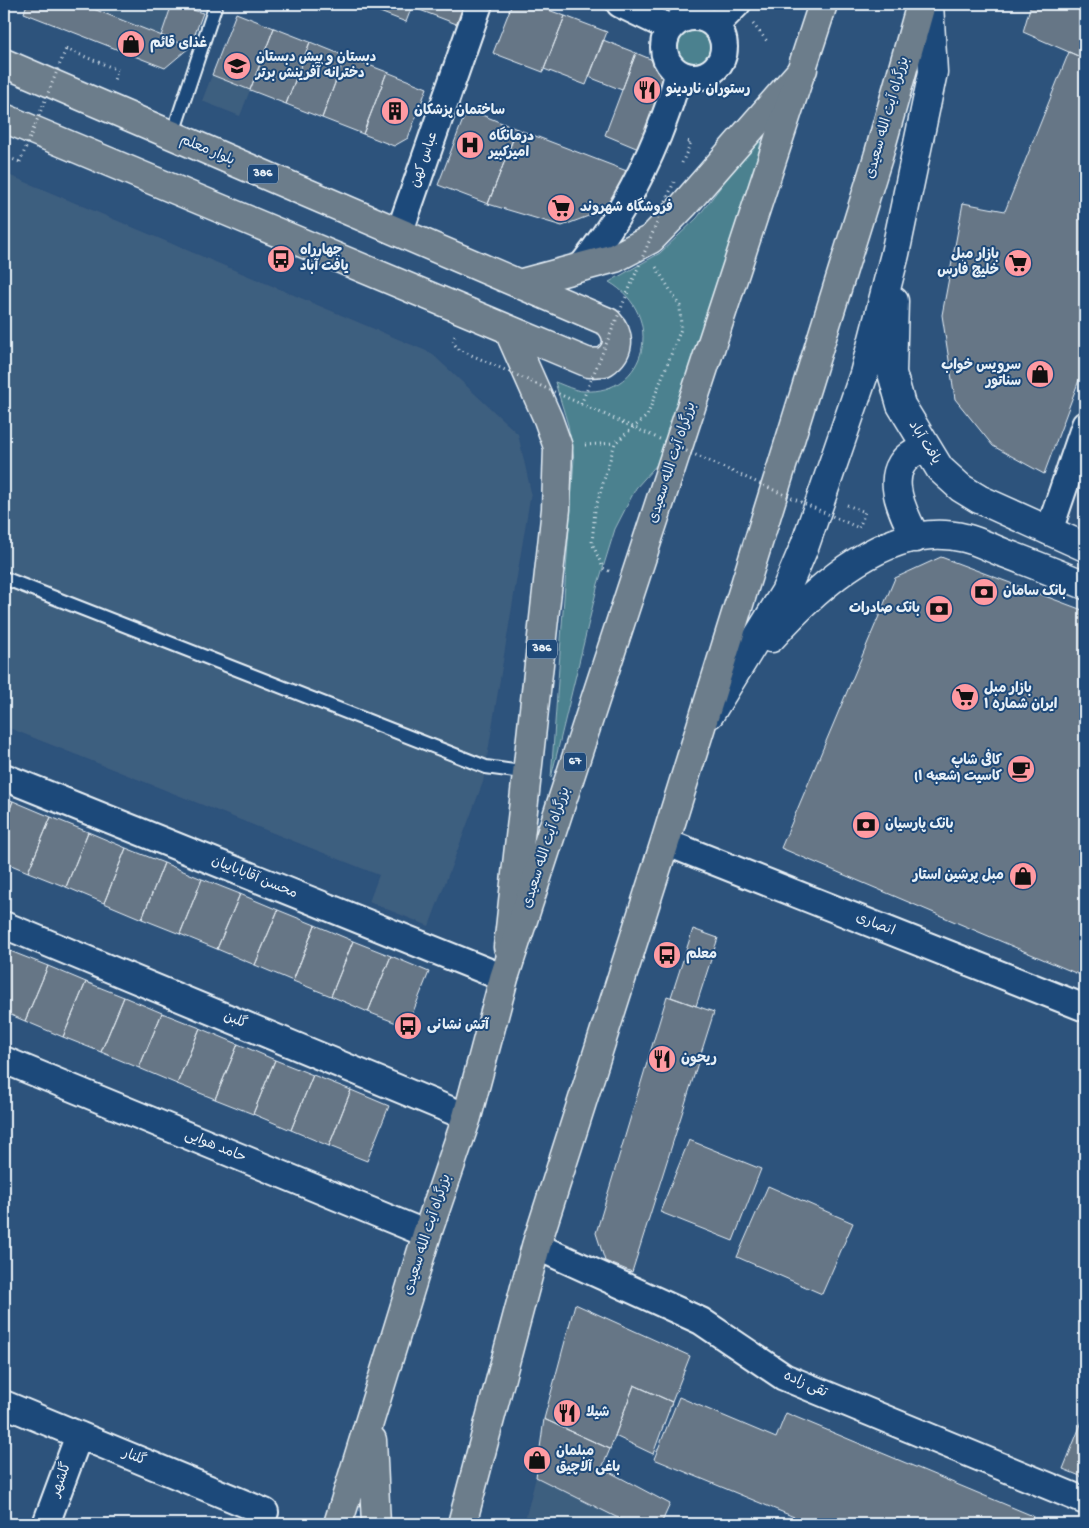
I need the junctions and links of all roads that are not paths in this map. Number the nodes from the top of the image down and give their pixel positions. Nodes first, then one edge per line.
1 (216, 4) edge
2 (479, 4) edge
3 (620, 4) edge
4 (737, 4) edge
5 (823, 4) edge
6 (921, 4) edge
7 (929, 4) edge
8 (715, 26) junction
9 (670, 28) junction
10 (4, 63) edge
11 (804, 68) junction
12 (678, 73) junction
13 (4, 118) edge
14 (172, 136) junction
15 (400, 231) junction
16 (895, 254) junction
17 (581, 267) junction
18 (522, 283) junction
19 (508, 329) junction
20 (1085, 425) edge
21 (925, 448) junction
22 (1049, 531) junction
23 (916, 538) junction
24 (1085, 547) edge
25 (4, 578) edge
26 (1085, 585) edge
27 (697, 734) junction
28 (528, 773) junction
29 (4, 777) edge
30 (665, 842) junction
31 (4, 925) edge
32 (504, 978) junction
33 (1085, 1008) edge
34 (4, 1060) edge
35 (467, 1116) junction
36 (427, 1234) junction
37 (536, 1246) junction
38 (4, 1404) edge
39 (371, 1414) junction
40 (79, 1435) junction
41 (479, 1464) junction
42 (1085, 1500) edge
43 (262, 1518) edge
44 (46, 1524) edge
45 (338, 1524) edge
46 (376, 1524) edge
47 (444, 1524) edge
48 (462, 1524) edge

1 - 14 lane
2 - 15 street, عباس کهن
3 - 9 street
4 - 8 street
5 - 11 main road, بزرگراه آیت الله سعیدی / 67
6 - 27 main road, بزرگراه آیت الله سعیدی
7 - 16 main road
8 - 9 street
8 - 12 street
9 - 12 street
10 - 14 main road, بلوار معلم / 386
11 - 17 main road
11 - 32 main road, بزرگراه آیت الله سعیدی / 67
12 - 17 street
13 - 19 main road
14 - 15 main road, بلوار معلم / 386
15 - 18 main road, بلوار معلم / 386
16 - 21 main road, یافت آباد
16 - 27 main road
17 - 18 main road
18 - 19 main road, بلوار معلم
19 - 28 main road, 386
20 - 22 street
21 - 22 main road, یافت آباد
21 - 23 main road
22 - 24 main road, یافت آباد
23 - 26 main road
23 - 27 main road
25 - 28 lane
27 - 30 main road, بزرگراه آیت الله سعیدی
28 - 32 main road, 386
29 - 32 street, محسن آقاباباییان
30 - 33 street, انصاری
30 - 37 main road, بزرگراه آیت الله سعیدی
31 - 35 street, گلبن
32 - 35 main road, بزرگراه آیت الله سعیدی / 67
34 - 36 street, حامد هوایی
35 - 36 main road, بزرگراه آیت الله سعیدی / 67
36 - 39 main road, بزرگراه آیت الله سعیدی / 67
37 - 41 main road, بزرگراه آیت الله سعیدی
37 - 42 street, تقی زاده
38 - 40 street, گلنار
39 - 45 main road, بزرگراه آیت الله سعیدی / 67
39 - 46 main road
40 - 43 street, گلنار
40 - 44 street, گلشهر
41 - 47 main road
41 - 48 main road, بزرگراه آیت الله سعیدی

